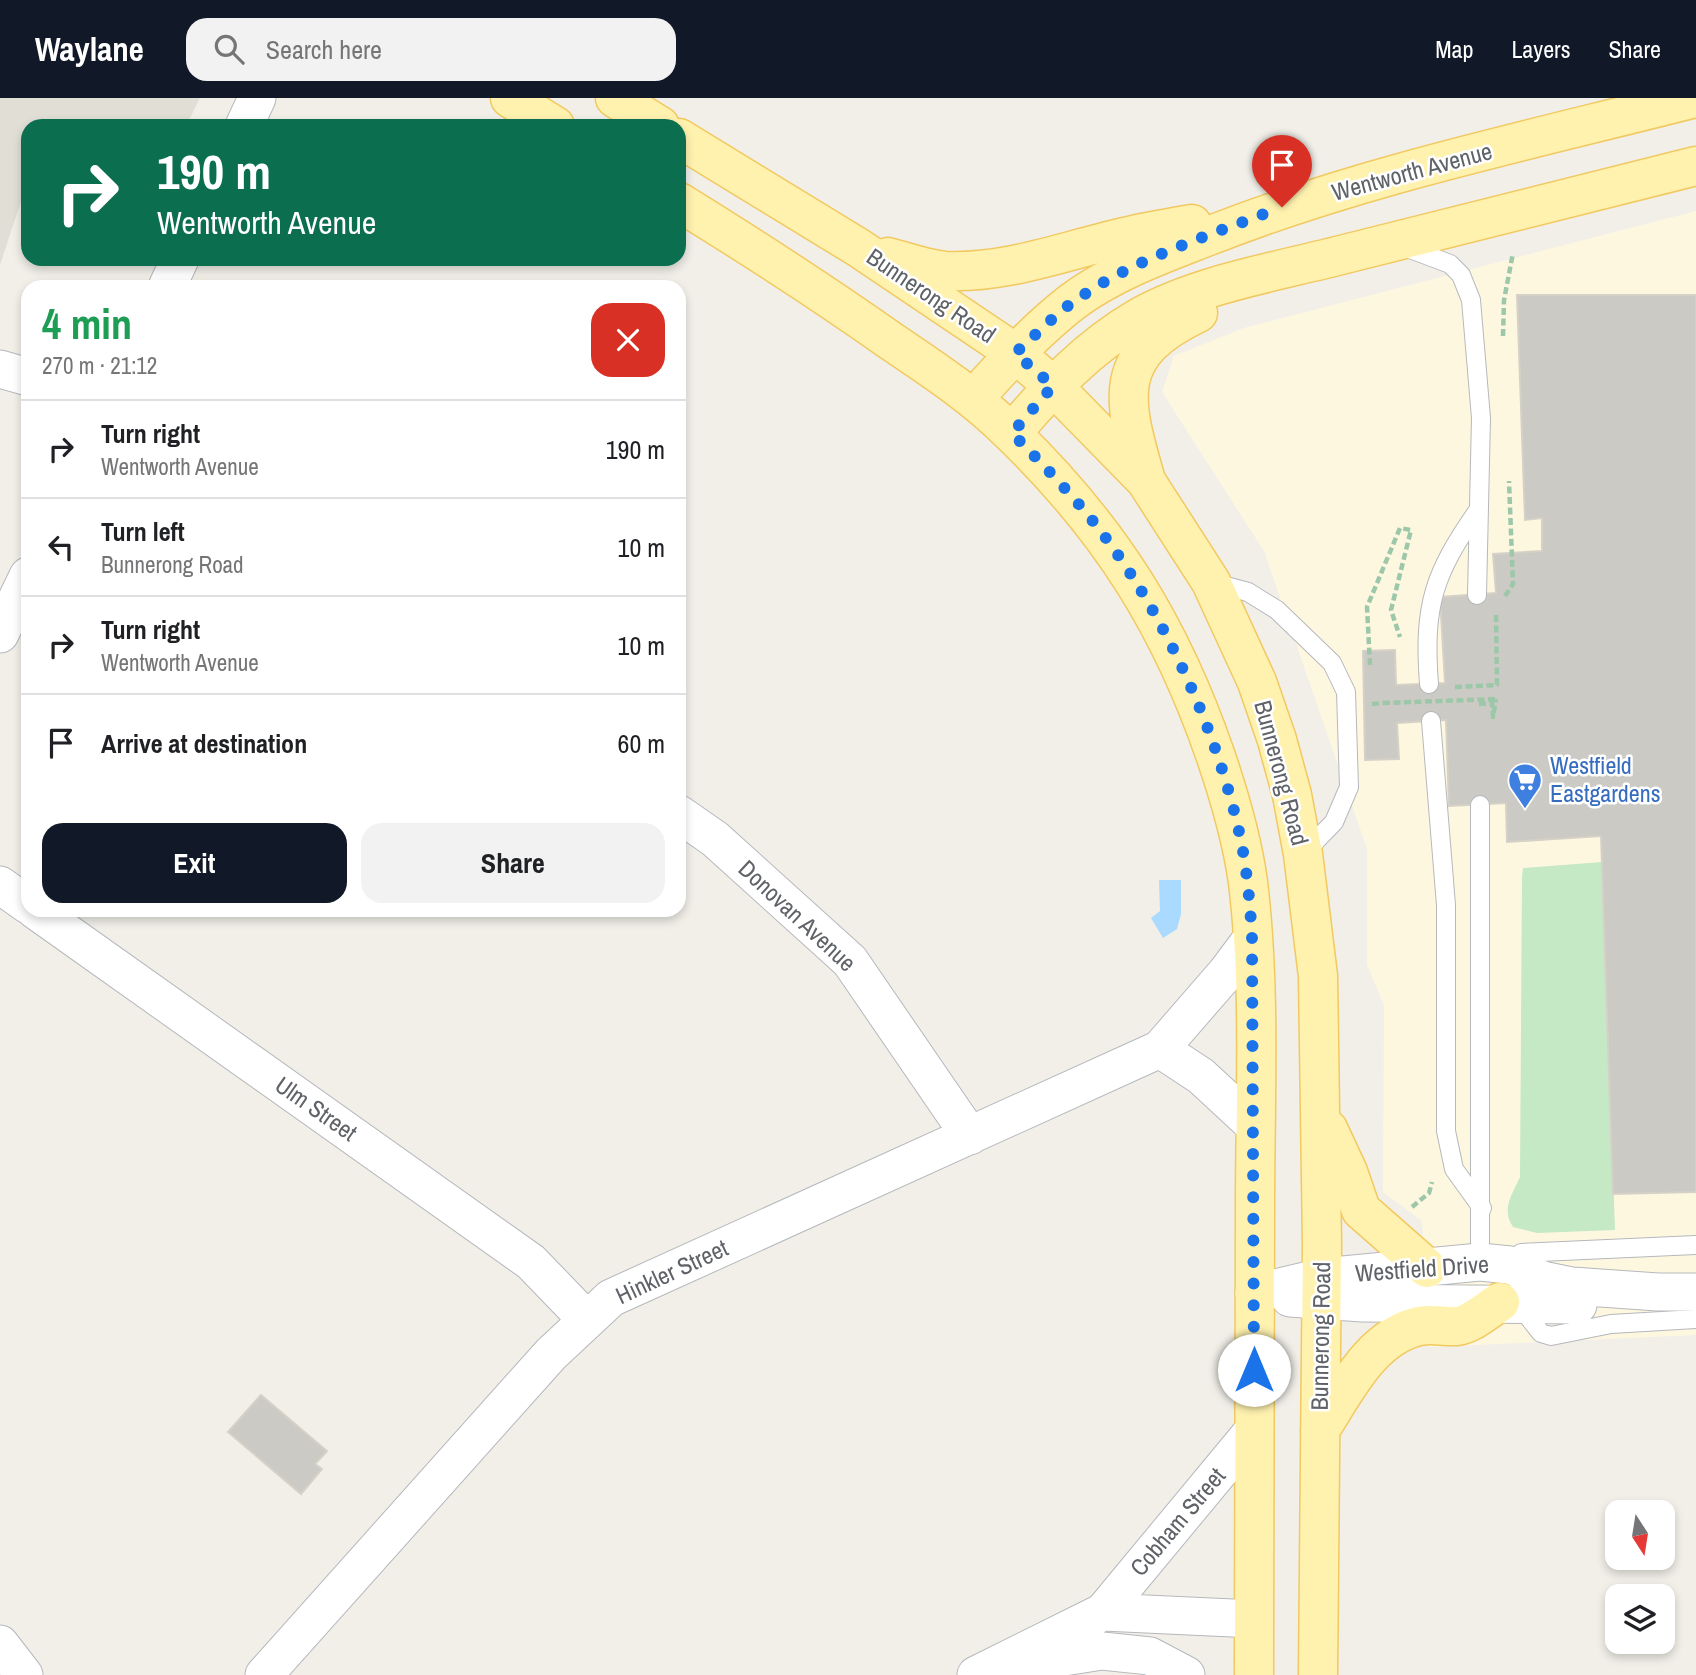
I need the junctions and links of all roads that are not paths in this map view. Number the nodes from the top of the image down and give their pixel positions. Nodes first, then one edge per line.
1 (257, 98) edge
2 (510, 98) edge
3 (615, 98) edge
4 (1695, 98) edge
5 (247, 119) edge
6 (544, 119) edge
7 (649, 119) edge
8 (686, 142) edge
9 (1696, 166) edge
10 (686, 206) edge
11 (1282, 207) junction
12 (1391, 242) junction
13 (859, 248) junction
14 (1304, 264) junction
15 (1015, 353) junction
16 (0, 369) edge
17 (21, 375) edge
18 (1053, 386) junction
19 (974, 398) junction
20 (1012, 433) junction
21 (1146, 481) junction
22 (1479, 509) junction
23 (1211, 582) junction
24 (21, 590) edge
25 (1477, 595) dead end
26 (0, 634) edge
27 (1429, 684) dead end
28 (1431, 721) dead end
29 (1480, 805) dead end
30 (686, 819) edge
31 (1303, 854) junction
32 (0, 885) edge
33 (21, 900) edge
34 (45, 917) edge
35 (1252, 937) junction
36 (1160, 1049) junction
37 (1322, 1118) junction
38 (1255, 1126) junction
39 (970, 1136) junction
40 (1482, 1208) junction
41 (1696, 1245) edge
42 (1495, 1264) junction
43 (1427, 1268) junction
44 (1322, 1289) junction
45 (1658, 1292) junction
46 (1696, 1292) edge
47 (1254, 1293) junction
48 (1508, 1302) junction
49 (1696, 1319) edge
50 (587, 1320) junction
51 (1320, 1430) junction
52 (1253, 1431) junction
53 (1103, 1612) junction
54 (1254, 1619) junction
55 (0, 1644) edge
56 (980, 1673) edge
57 (23, 1675) edge
58 (264, 1675) edge
59 (1186, 1675) edge
60 (1254, 1675) edge
61 (1318, 1675) edge

1 - 5 street
2 - 6 main road
3 - 7 main road
4 - 11 main road, Wentworth Avenue
8 - 13 main road, Bunnerong Road
9 - 12 main road
10 - 19 main road
11 - 13 main road
11 - 15 main road, Wentworth Avenue
12 - 14 main road
12 - 22 lane
13 - 15 main road, Bunnerong Road
14 - 18 main road
14 - 21 main road
15 - 18 main road, Bunnerong Road
15 - 19 main road, Wentworth Avenue
16 - 17 street
18 - 20 main road
18 - 21 main road, Bunnerong Road
19 - 20 main road
20 - 35 main road
21 - 23 main road, Bunnerong Road
22 - 25 lane
22 - 27 lane
23 - 31 main road, Bunnerong Road
23 - 31 lane
24 - 26 street
28 - 40 lane
29 - 40 lane
30 - 39 street, Donovan Avenue
31 - 37 main road, Bunnerong Road
32 - 33 street
34 - 50 street, Ulm Street
35 - 36 street, Hinkler Street
35 - 38 main road
36 - 38 street
36 - 39 street, Hinkler Street
37 - 43 main road
37 - 44 main road, Bunnerong Road
38 - 47 main road
39 - 50 street, Hinkler Street
40 - 42 lane
41 - 42 lane
42 - 43 street, Westfield Drive
42 - 45 street, Westfield Drive
43 - 44 street, Westfield Drive
44 - 47 street, Westfield Drive
44 - 48 street, Westfield Drive
44 - 51 main road, Bunnerong Road
45 - 46 street, Westfield Drive
45 - 48 street, Westfield Drive
47 - 52 main road
48 - 49 lane
48 - 51 main road
50 - 58 street, Hinkler Street
51 - 61 main road, Bunnerong Road
52 - 53 street, Cobham Street
52 - 54 main road
53 - 54 street, Cobham Street
53 - 56 street, Cobham Street
54 - 60 main road
55 - 57 street
56 - 59 street, Cobham Street

